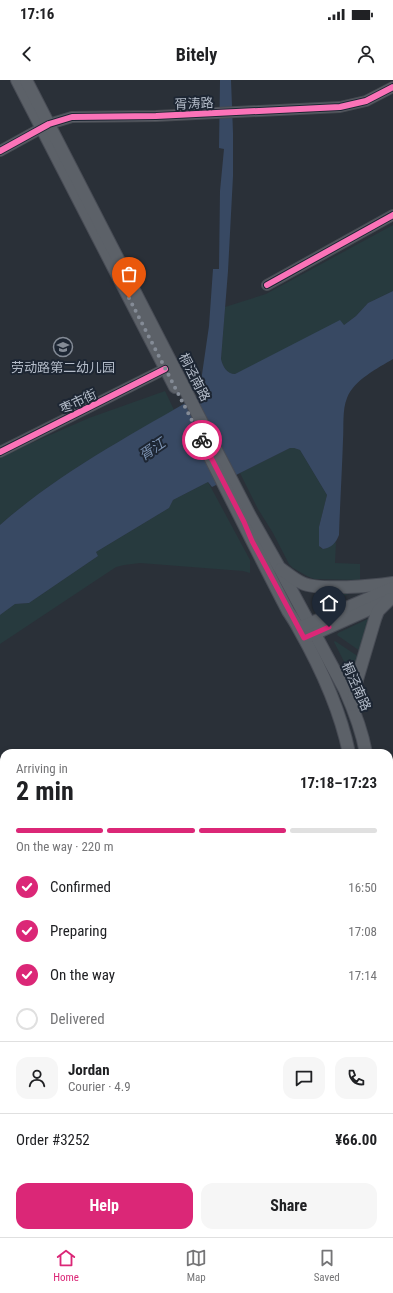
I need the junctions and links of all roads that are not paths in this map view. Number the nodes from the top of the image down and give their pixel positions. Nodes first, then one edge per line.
1 (17, 80) edge
2 (26, 80) edge
3 (393, 88) edge
4 (46, 126) junction
5 (0, 151) edge
6 (393, 215) edge
7 (267, 285) dead end
8 (165, 369) junction
9 (185, 398) junction
10 (0, 452) edge
11 (230, 486) junction
12 (280, 569) junction
13 (393, 583) edge
14 (392, 595) edge
15 (307, 631) junction
16 (353, 706) junction
17 (348, 749) edge
18 (365, 749) edge

1 - 4 main road, 桐泾南路
2 - 4 main road, 桐泾南路
3 - 4 street, 胥涛路
4 - 5 street, 胥涛路
4 - 8 main road, 桐泾南路
4 - 9 main road, 桐泾南路
6 - 7 street
8 - 9 main road, 桐泾南路
8 - 10 street, 枣市街
9 - 11 main road, 桐泾南路
11 - 12 main road, 桐泾南路
11 - 15 main road, 桐泾南路
12 - 13 main road
12 - 15 main road, 桐泾南路
14 - 15 main road
14 - 16 main road
15 - 16 main road, 桐泾南路
15 - 17 main road, 桐泾南路
16 - 18 main road, 桐泾南路

